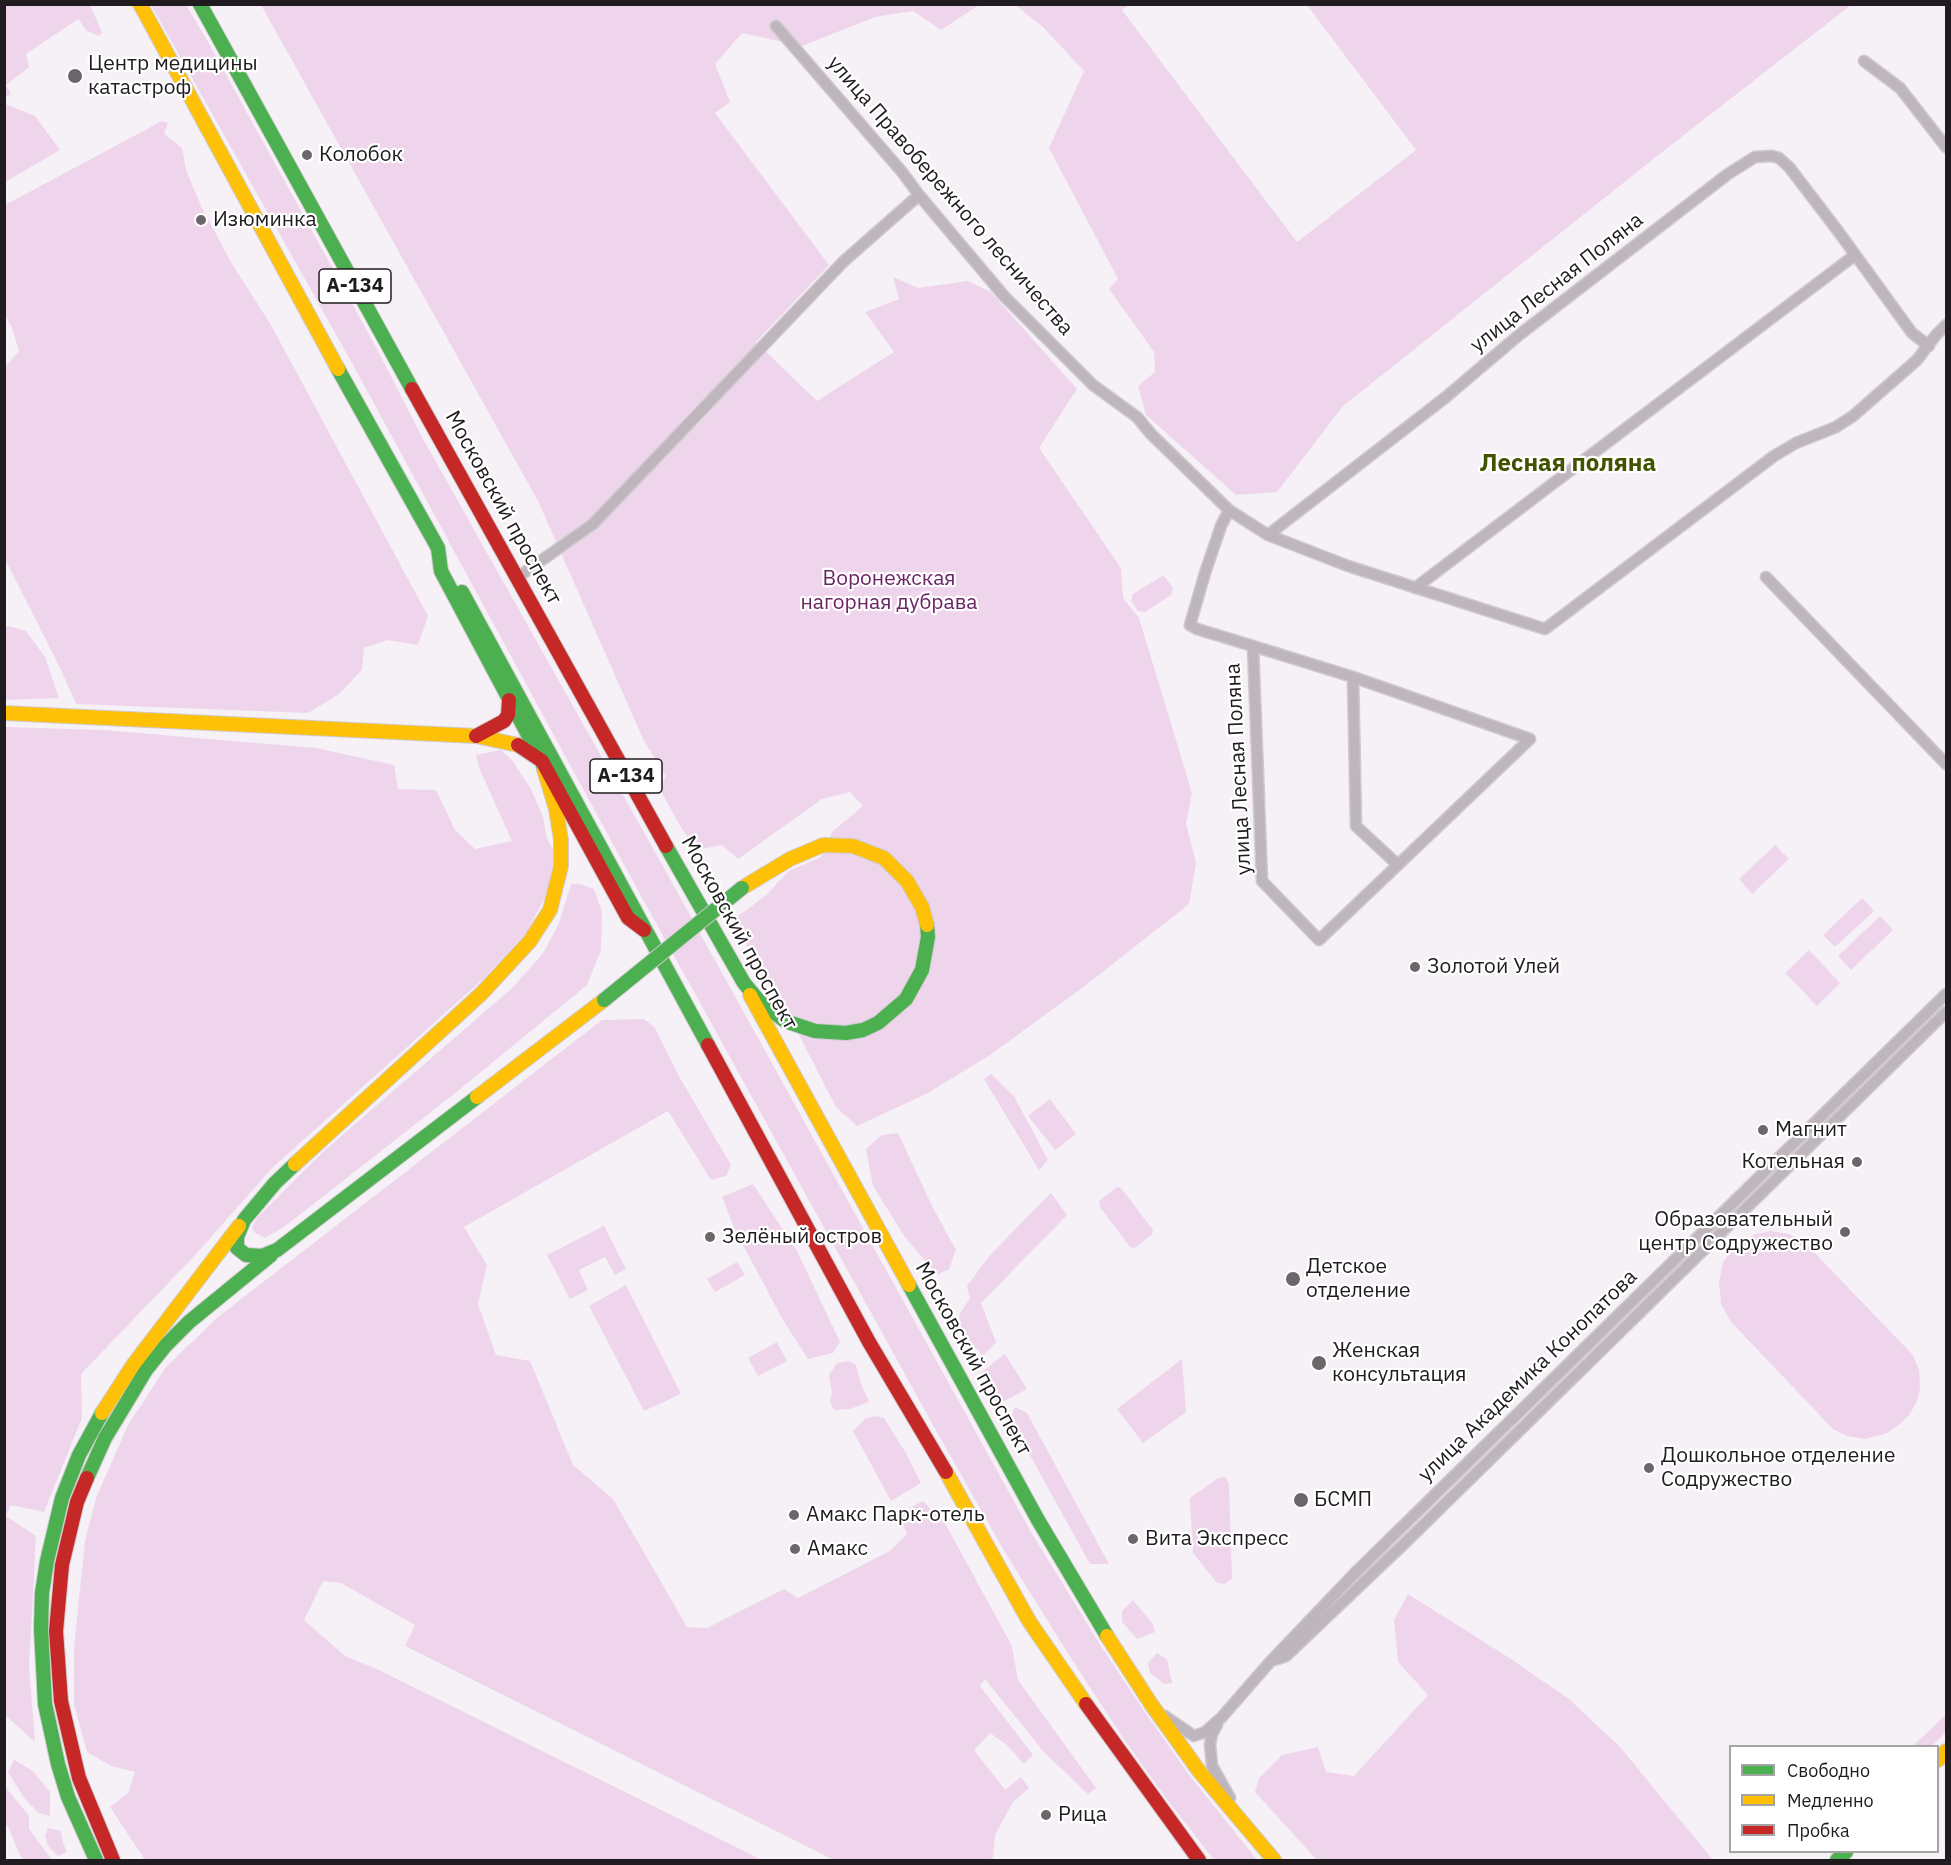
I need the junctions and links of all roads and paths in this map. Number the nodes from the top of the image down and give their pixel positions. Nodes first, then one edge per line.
1 (140, 4) edge
2 (200, 4) edge
3 (776, 26) dead end
4 (1864, 62) dead end
5 (1947, 147) edge
6 (919, 195) junction
7 (1855, 255) junction
8 (1947, 325) edge
9 (1926, 350) junction
10 (1229, 510) junction
11 (1268, 535) junction
12 (438, 548) junction
13 (1766, 577) dead end
14 (518, 578) junction
15 (1415, 588) junction
16 (1253, 646) junction
17 (1353, 677) junction
18 (509, 699) junction
19 (4, 712) edge
20 (476, 736) junction
21 (542, 761) junction
22 (1947, 764) edge
23 (1398, 865) junction
24 (649, 934) junction
25 (744, 983) junction
26 (1947, 994) edge
27 (1947, 1012) edge
28 (244, 1220) junction
29 (277, 1250) junction
30 (1269, 1663) junction
31 (1151, 1704) junction
32 (1222, 1717) junction
33 (1246, 1827) junction
34 (96, 1860) edge
35 (113, 1860) edge
36 (1199, 1860) edge
37 (1274, 1860) edge

1 - 12 main road, А-134
2 - 14 main road, Московский проспект / А-134
3 - 6 street, улица Правобережного лесничества
4 - 5 street
6 - 10 street, улица Правобережного лесничества
6 - 14 street
7 - 9 street, улица Лесная Поляна
7 - 11 street, улица Лесная Поляна
7 - 15 street
8 - 9 street
9 - 15 street
10 - 11 street
10 - 16 street, улица Лесная Поляна
11 - 15 street
12 - 18 main road
12 - 24 main road
13 - 22 street
14 - 25 main road, Московский проспект / А-134
16 - 17 street, улица Лесная Поляна
16 - 23 street, улица Лесная Поляна
17 - 23 street
17 - 23 street, улица Лесная Поляна
18 - 20 main road
18 - 21 main road
19 - 20 main road
20 - 21 main road
21 - 24 main road
21 - 28 main road
24 - 36 main road
25 - 29 main road, bridge
25 - 31 main road, Московский проспект
26 - 30 street, улица Академика Конопатова
27 - 30 street, улица Академика Конопатова
28 - 29 main road
28 - 34 main road
29 - 35 main road
30 - 32 street, улица Академика Конопатова
31 - 32 street
31 - 33 main road, Московский проспект
32 - 33 street
33 - 37 main road, Московский проспект

